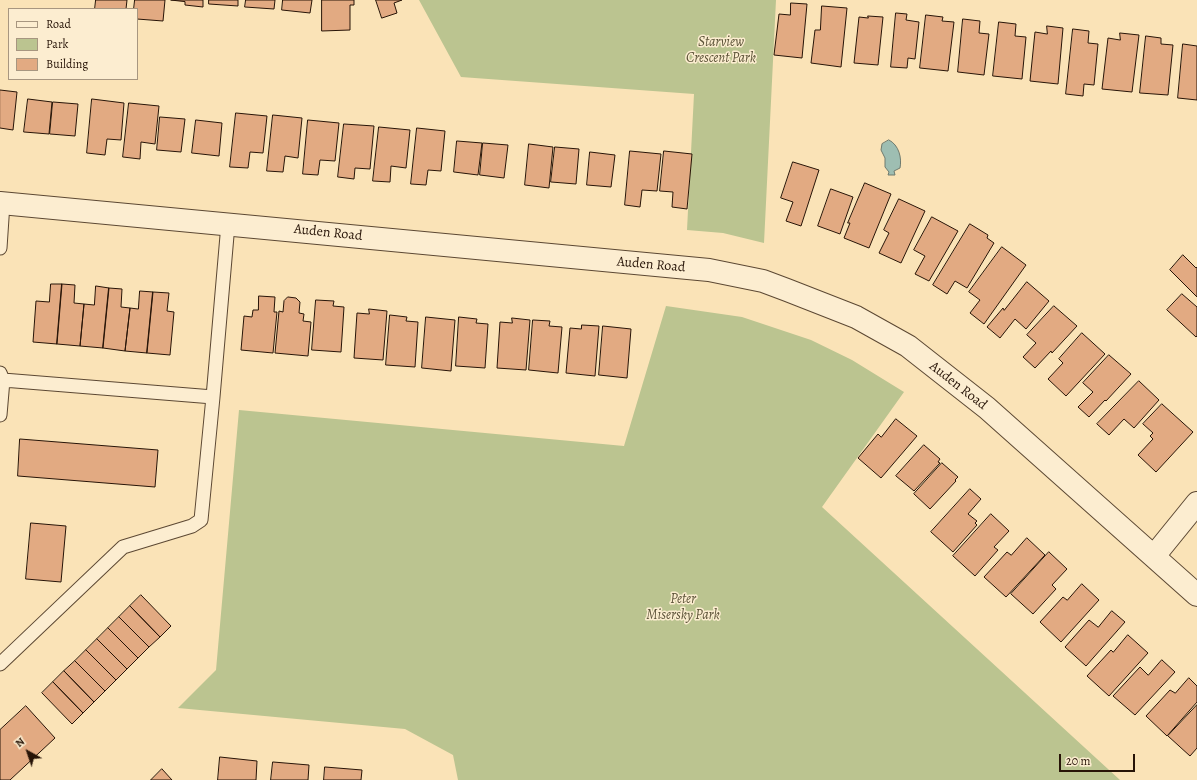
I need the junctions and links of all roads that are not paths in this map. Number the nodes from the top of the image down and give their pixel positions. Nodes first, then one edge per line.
1 (2, 203) edge
2 (228, 224) junction
3 (0, 248) edge
4 (1, 376) edge
5 (213, 397) junction
6 (0, 415) edge
7 (1197, 504) edge
8 (1154, 556) junction
9 (1197, 595) edge
10 (0, 664) edge

1 - 2 street, Auden Road
1 - 3 lane
2 - 5 lane
2 - 8 street, Auden Road
4 - 5 lane
4 - 6 lane
5 - 10 lane
7 - 8 street
8 - 9 street, Auden Road

